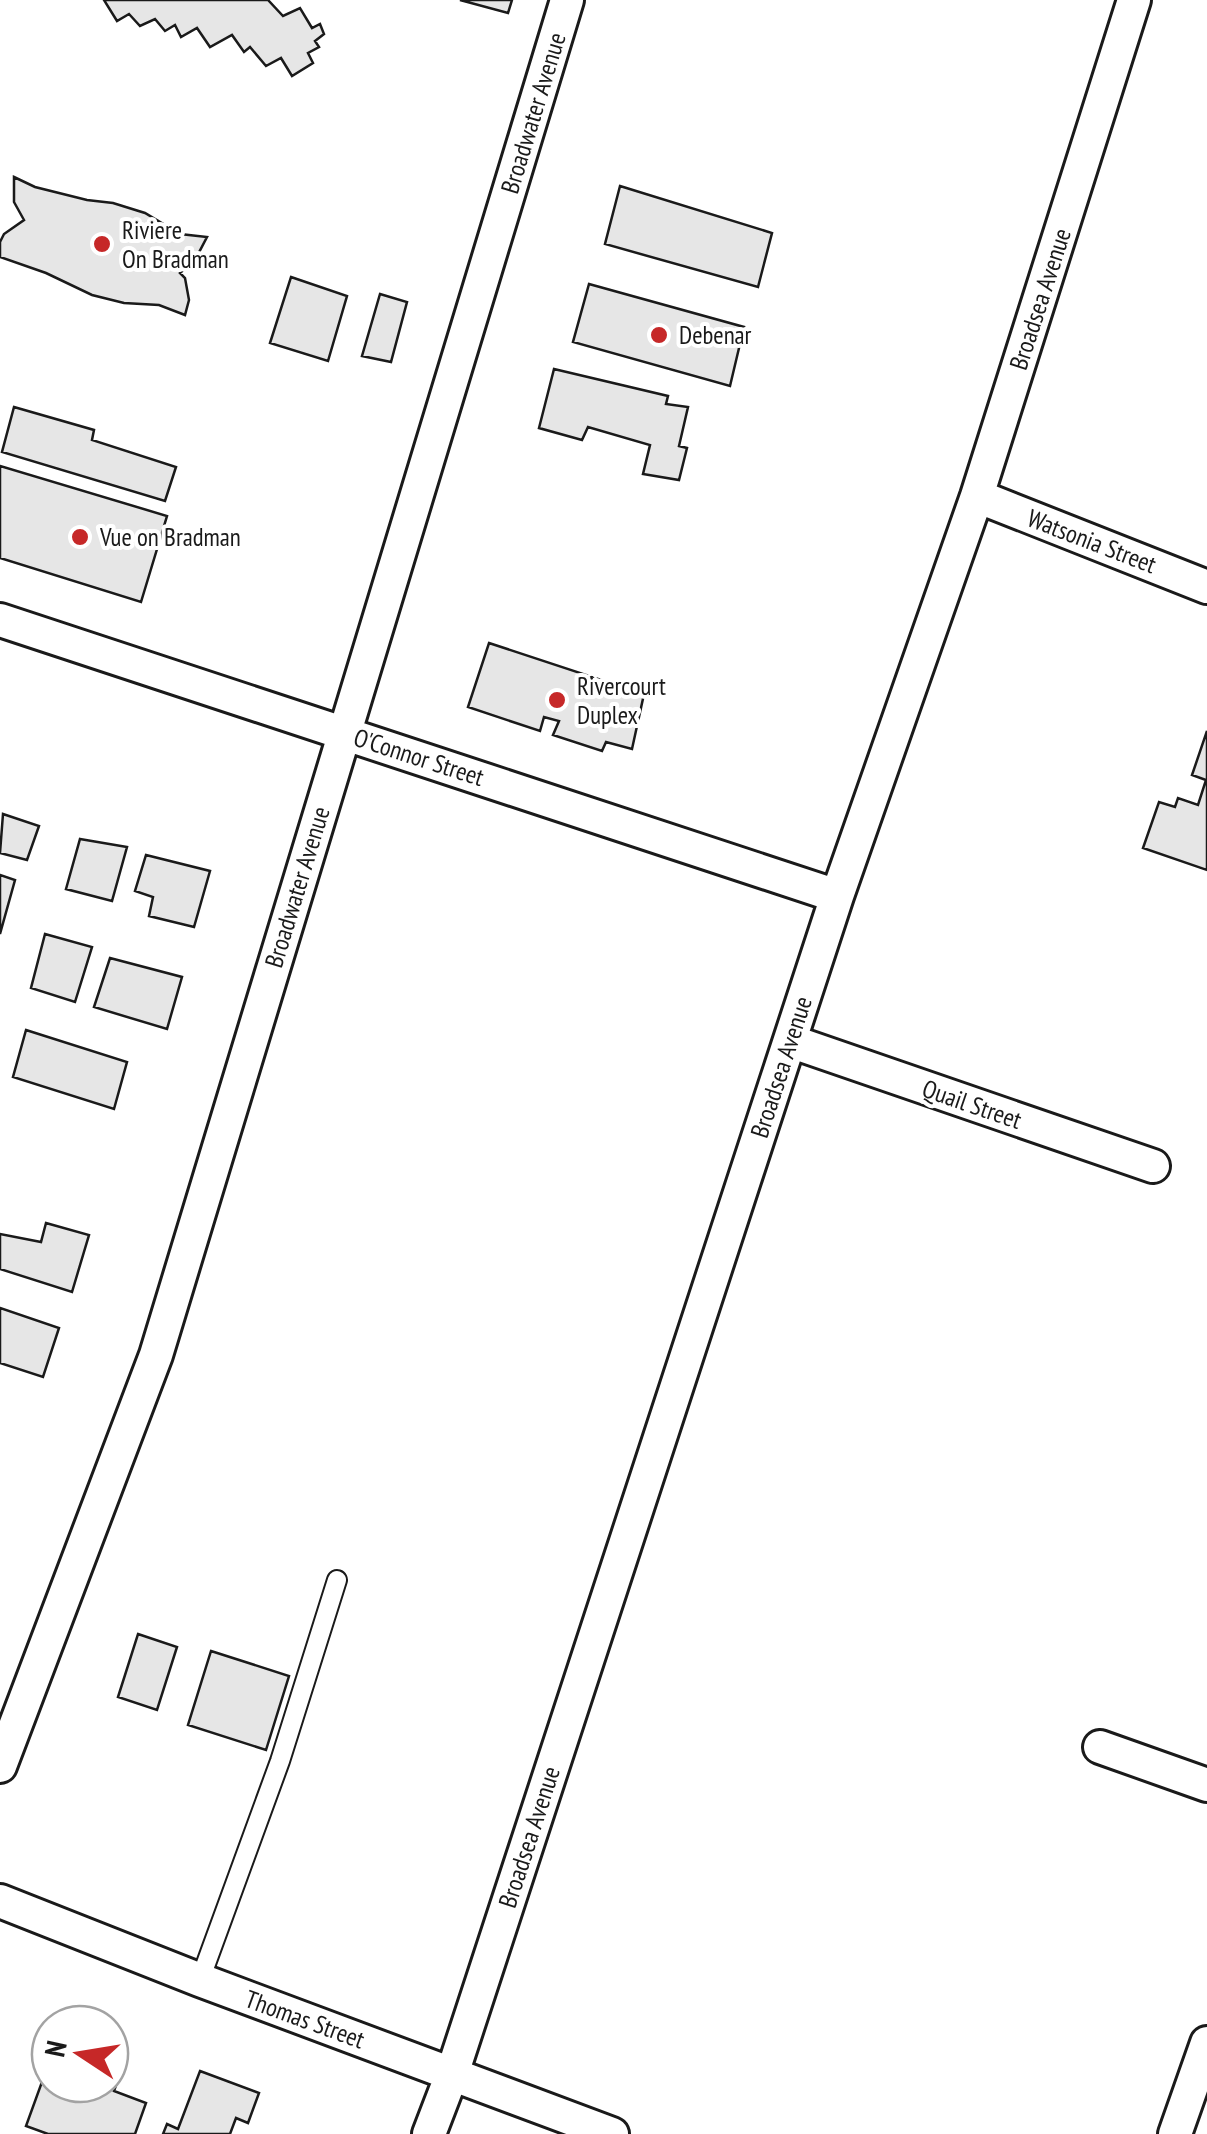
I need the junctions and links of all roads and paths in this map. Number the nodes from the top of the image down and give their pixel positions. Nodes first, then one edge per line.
1 (567, 0) edge
2 (1134, 0) edge
3 (977, 496) junction
4 (1207, 586) edge
5 (0, 620) edge
6 (344, 732) junction
7 (837, 896) junction
8 (790, 1041) junction
9 (1153, 1166) dead end
10 (337, 1580) dead end
11 (1100, 1747) dead end
12 (0, 1766) edge
13 (1207, 1786) edge
14 (0, 1901) edge
15 (200, 1980) junction
16 (1207, 2043) edge
17 (452, 2074) junction
18 (429, 2134) edge
19 (612, 2134) edge
20 (1175, 2134) edge

1 - 6 street, Broadwater Avenue
2 - 3 street, Broadsea Avenue
3 - 4 street, Watsonia Street
3 - 7 street, Broadsea Avenue
5 - 6 street, O'Connor Street
6 - 7 street, O'Connor Street
6 - 12 street, Broadwater Avenue
7 - 8 street, Broadsea Avenue
8 - 9 street, Quail Street
8 - 17 street, Broadsea Avenue
10 - 15 lane
11 - 13 street
14 - 15 street, Thomas Street
15 - 17 street, Thomas Street
16 - 20 street
17 - 18 street, Broadsea Avenue
17 - 19 street, Thomas Street

